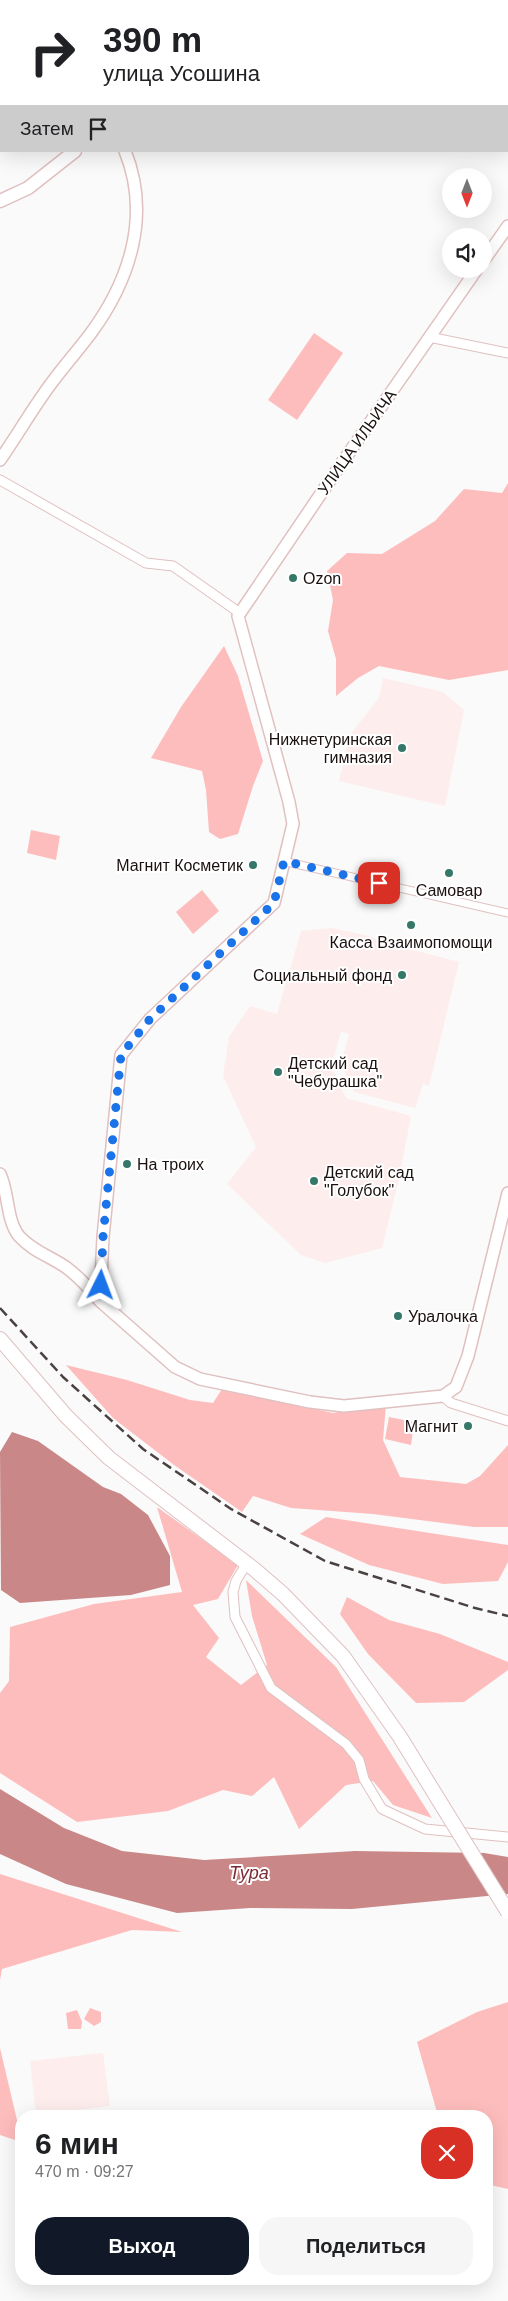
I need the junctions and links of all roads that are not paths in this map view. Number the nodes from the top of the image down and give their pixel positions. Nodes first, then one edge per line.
1 (74, 152) edge
2 (125, 152) edge
3 (0, 201) edge
4 (508, 226) edge
5 (492, 249) edge
6 (472, 278) edge
7 (429, 337) junction
8 (508, 353) edge
9 (0, 460) edge
10 (0, 480) edge
11 (238, 616) junction
12 (284, 861) junction
13 (508, 913) edge
14 (0, 1174) edge
15 (508, 1194) edge
16 (100, 1301) junction
17 (0, 1340) edge
18 (443, 1396) junction
19 (508, 1421) edge
20 (247, 1563) junction
21 (508, 1838) edge
22 (508, 1912) edge

1 - 3 main road
2 - 9 street
4 - 5 street
6 - 7 street, УЛИЦА ИЛЬИЧА
7 - 8 street
7 - 11 street, УЛИЦА ИЛЬИЧА
10 - 11 street
11 - 12 street
12 - 13 street
12 - 16 street
14 - 16 street
15 - 18 street
16 - 18 street
17 - 20 main road
18 - 19 street
20 - 21 street
20 - 22 main road, bridge

